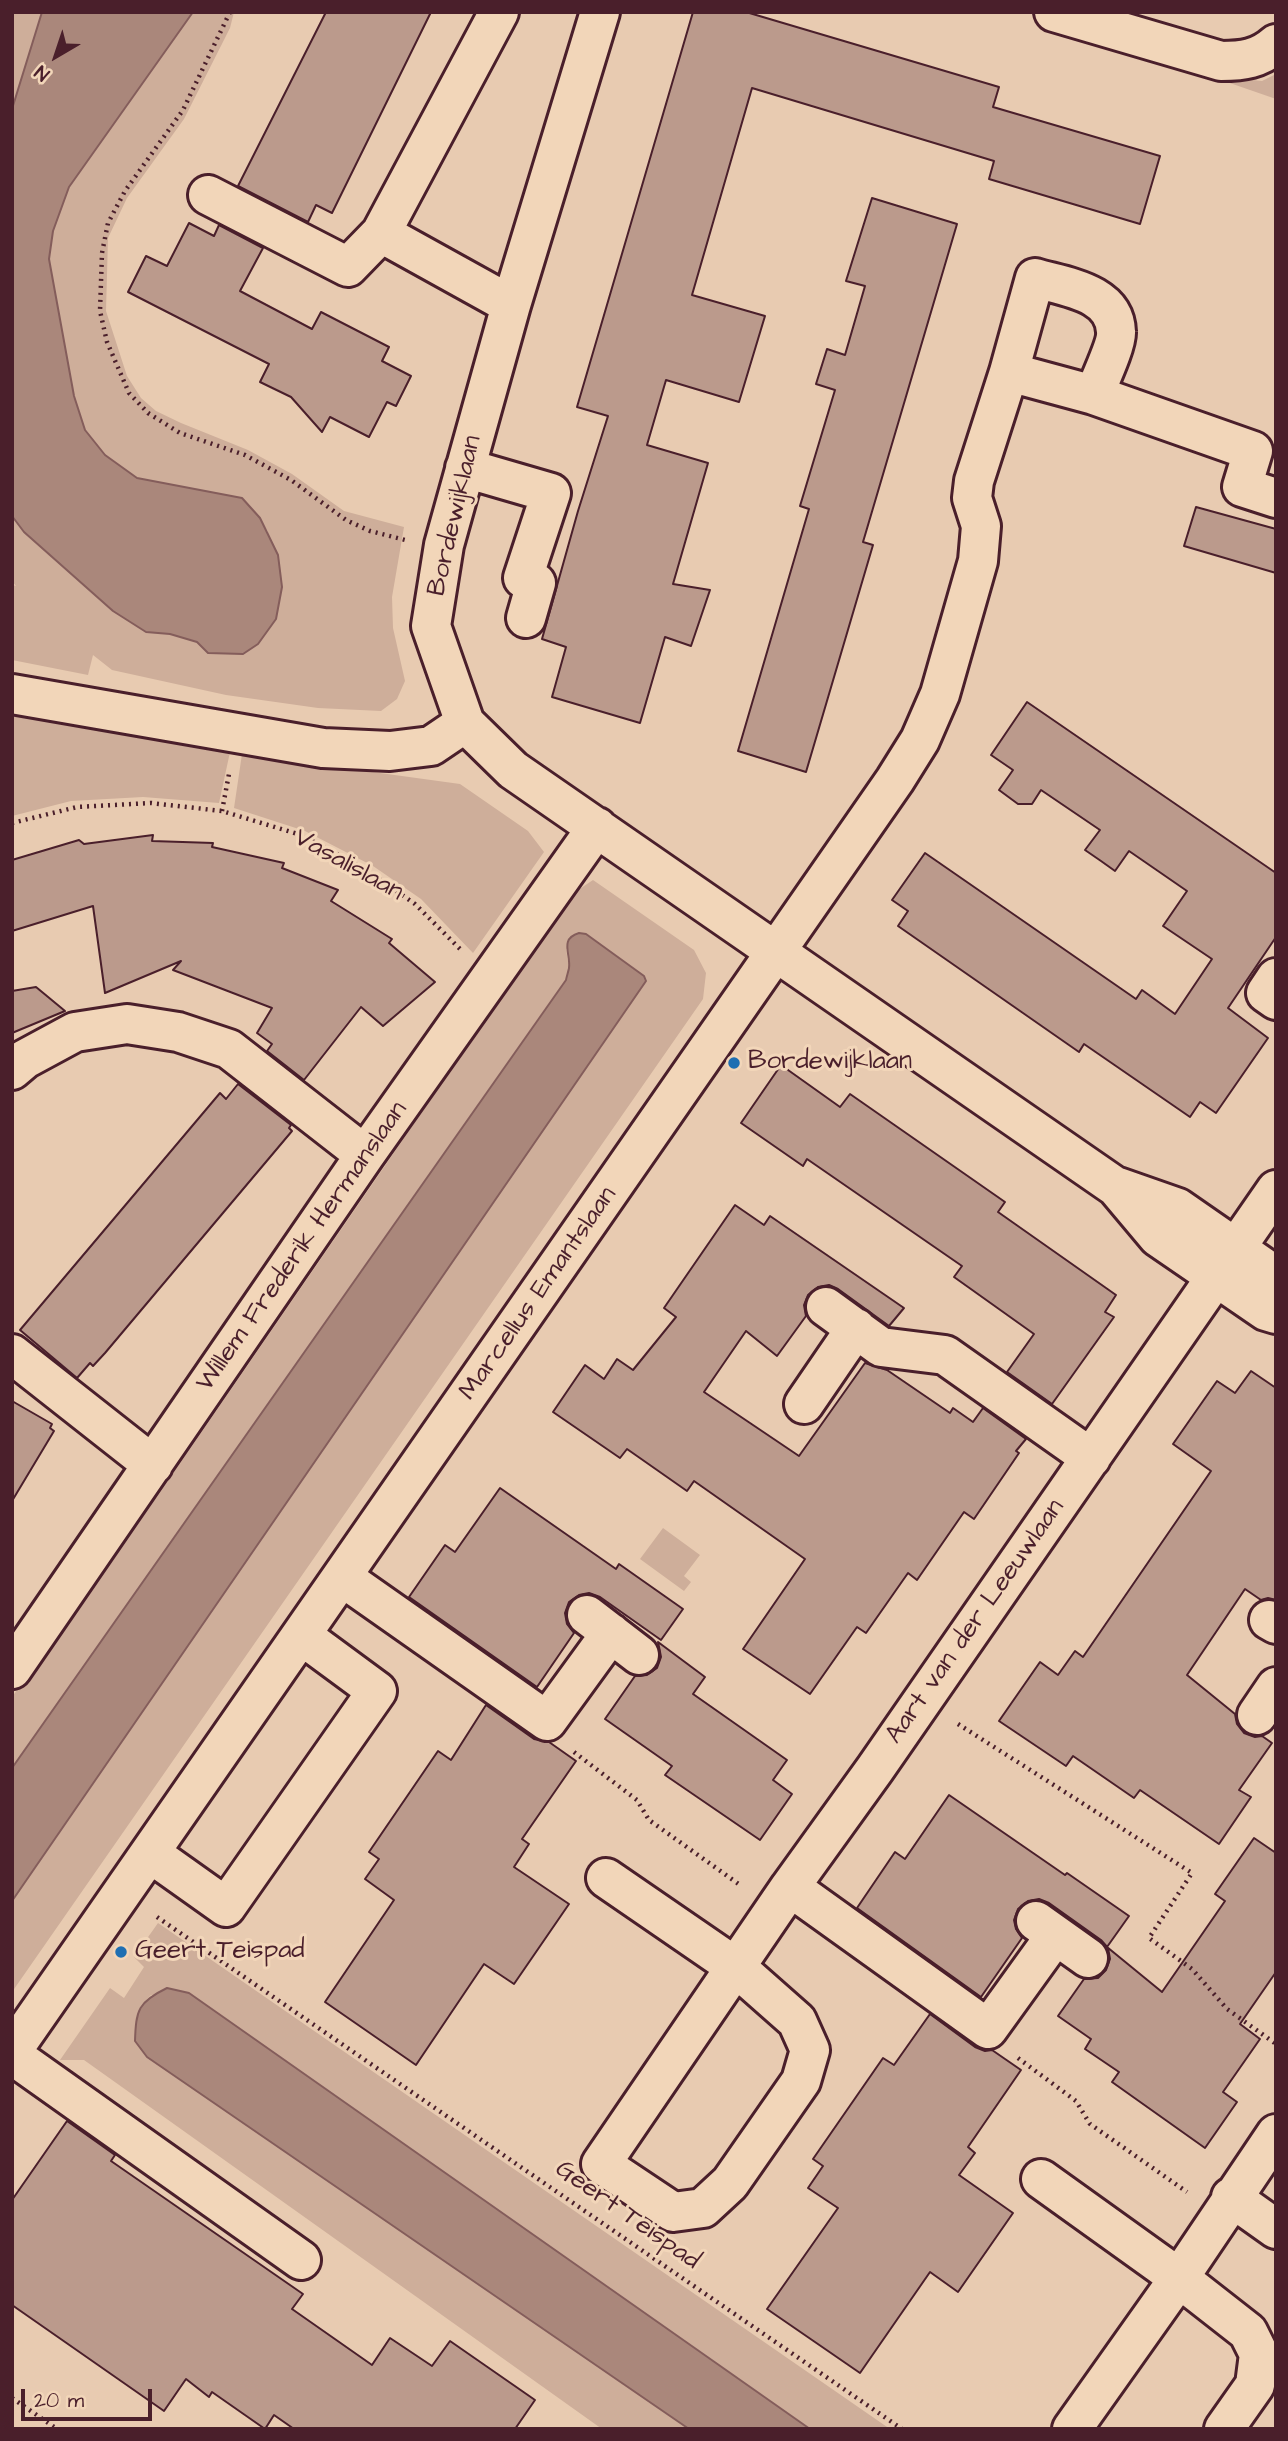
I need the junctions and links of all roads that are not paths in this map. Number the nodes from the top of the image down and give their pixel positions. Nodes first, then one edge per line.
1 (499, 12) edge
2 (600, 12) edge
3 (1055, 12) edge
4 (1276, 44) edge
5 (208, 195) dead end
6 (381, 233) junction
7 (510, 305) junction
8 (1009, 372) junction
9 (1094, 395) junction
10 (465, 468) junction
11 (1276, 498) edge
12 (526, 618) dead end
13 (12, 694) edge
14 (465, 723) junction
15 (597, 827) junction
16 (776, 952) junction
17 (1276, 978) edge
18 (1276, 1000) edge
19 (12, 1069) edge
20 (365, 1154) junction
21 (1276, 1190) edge
22 (1226, 1263) junction
23 (1276, 1276) edge
24 (1276, 1314) edge
25 (12, 1354) edge
26 (804, 1404) dead end
27 (1091, 1458) junction
28 (153, 1465) junction
29 (342, 1577) junction
30 (612, 1634) dead end
31 (301, 1635) junction
32 (12, 1668) edge
33 (150, 1853) junction
34 (606, 1878) dead end
35 (783, 1898) junction
36 (1087, 1958) dead end
37 (737, 1968) junction
38 (12, 2053) edge
39 (1276, 2134) edge
40 (1041, 2179) dead end
41 (1226, 2206) junction
42 (1276, 2229) edge
43 (301, 2260) dead end
44 (1179, 2278) junction
45 (1072, 2429) edge
46 (1224, 2429) edge

1 - 6 street
2 - 7 street, Bordewijklaan
3 - 4 street
5 - 6 street
6 - 7 street
7 - 10 street, Bordewijklaan
8 - 9 street
8 - 9 street, Marcellus Emantslaan
8 - 16 street, Marcellus Emantslaan
9 - 11 street
10 - 12 street
10 - 14 street, Bordewijklaan
13 - 14 street
14 - 15 street, Bordewijklaan
15 - 16 street, Bordewijklaan
15 - 20 street, Willem Frederik Hermanslaan
16 - 22 street, Bordewijklaan
16 - 29 street, Marcellus Emantslaan
17 - 18 street
19 - 20 street
20 - 28 street, Willem Frederik Hermanslaan
21 - 22 street, Aart van der Leeuwlaan
22 - 23 street, Bordewijklaan
22 - 24 street, Bordewijklaan
22 - 27 street, Aart van der Leeuwlaan
25 - 28 street
26 - 27 street
27 - 35 street, Aart van der Leeuwlaan
28 - 32 street, Willem Frederik Hermanslaan
29 - 30 street
29 - 31 street, Marcellus Emantslaan
31 - 33 street, Marcellus Emantslaan
31 - 33 street
33 - 38 street, Marcellus Emantslaan
34 - 37 street
35 - 36 street
35 - 37 street, Aart van der Leeuwlaan
37 - 37 street, Aart van der Leeuwlaan
38 - 43 street
39 - 41 street
40 - 44 street
41 - 42 street
41 - 44 street
44 - 45 street
44 - 46 street

